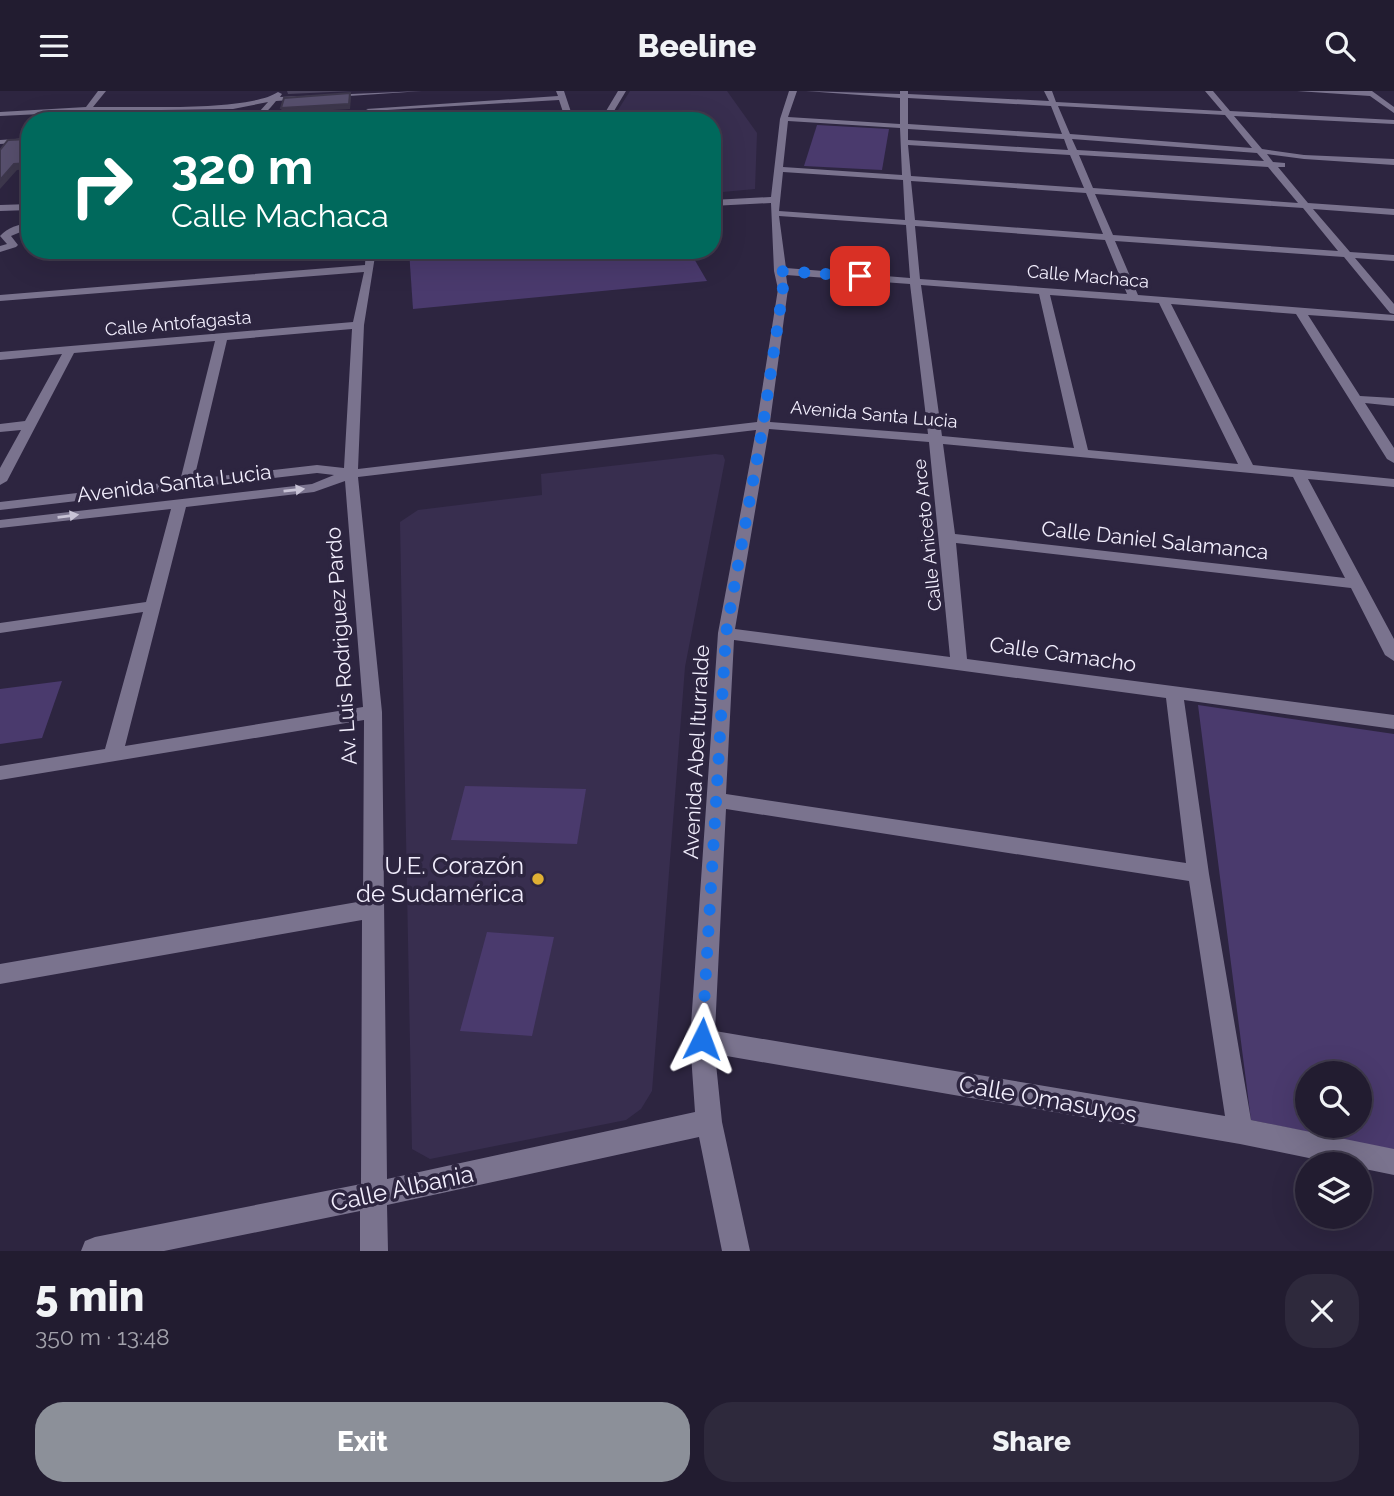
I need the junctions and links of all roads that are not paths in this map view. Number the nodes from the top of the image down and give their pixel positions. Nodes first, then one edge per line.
1 (102, 91) edge
2 (260, 91) edge
3 (418, 91) edge
4 (622, 91) edge
5 (793, 91) edge
6 (810, 91) edge
7 (1048, 91) edge
8 (1209, 91) edge
9 (1301, 91) edge
10 (904, 93) edge
11 (1371, 93) edge
12 (376, 94) junction
13 (561, 94) edge
14 (277, 95) edge
15 (257, 100) junction
16 (1054, 106) junction
17 (233, 107) junction
18 (88, 109) junction
19 (370, 109) junction
20 (1394, 111) edge
21 (35, 112) edge
22 (86, 112) edge
23 (214, 112) edge
24 (264, 112) edge
25 (370, 112) edge
26 (567, 112) edge
27 (609, 112) edge
28 (21, 113) edge
29 (0, 114) edge
30 (1231, 114) junction
31 (784, 119) junction
32 (1394, 123) edge
33 (905, 127) junction
34 (1066, 136) junction
35 (21, 141) edge
36 (0, 142) edge
37 (904, 142) junction
38 (1258, 151) junction
39 (1073, 152) junction
40 (1394, 162) edge
41 (1269, 164) junction
42 (779, 169) junction
43 (1394, 172) edge
44 (908, 179) junction
45 (1089, 190) junction
46 (721, 204) edge
47 (1307, 206) junction
48 (21, 207) edge
49 (774, 207) junction
50 (0, 208) edge
51 (1394, 212) edge
52 (909, 222) junction
53 (21, 228) edge
54 (1110, 236) junction
55 (13, 245) junction
56 (21, 246) edge
57 (0, 249) edge
58 (1347, 254) junction
59 (1394, 258) edge
60 (371, 259) edge
61 (779, 271) junction
62 (915, 280) junction
63 (1043, 290) junction
64 (0, 298) edge
65 (1134, 298) junction
66 (1163, 300) junction
67 (1299, 310) junction
68 (1394, 311) edge
69 (1394, 318) edge
70 (358, 325) junction
71 (222, 337) junction
72 (70, 350) junction
73 (0, 356) edge
74 (1356, 399) junction
75 (1394, 402) edge
76 (29, 425) junction
77 (763, 425) junction
78 (0, 428) edge
79 (936, 439) junction
80 (1082, 452) junction
81 (1394, 459) edge
82 (1247, 468) junction
83 (1297, 472) junction
84 (351, 474) junction
85 (0, 481) edge
86 (1394, 484) edge
87 (186, 485) junction
88 (180, 503) junction
89 (0, 506) edge
90 (0, 524) edge
91 (948, 538) junction
92 (1358, 584) junction
93 (151, 607) junction
94 (0, 628) edge
95 (726, 633) junction
96 (1394, 655) edge
97 (959, 662) junction
98 (1174, 692) junction
99 (373, 712) junction
100 (1394, 722) edge
101 (113, 755) junction
102 (0, 773) edge
103 (717, 800) junction
104 (1198, 874) junction
105 (372, 909) junction
106 (0, 974) edge
107 (702, 1039) junction
108 (709, 1122) junction
109 (1240, 1131) junction
110 (1394, 1162) edge
111 (374, 1195) junction
112 (95, 1251) edge
113 (374, 1251) edge
114 (736, 1251) edge

1 - 18 street
2 - 15 street
3 - 12 street
4 - 27 street
5 - 31 street, Avenida Abel Iturralde
6 - 10 street
7 - 16 street
8 - 30 street
9 - 11 street
10 - 16 street
10 - 33 street, Calle Aniceto Arce
11 - 20 street
12 - 14 street
12 - 19 street
13 - 19 street
13 - 26 street
14 - 15 street
14 - 24 street
15 - 17 street
16 - 30 street
16 - 34 street
17 - 18 street
17 - 23 street
18 - 21 street
18 - 22 street
19 - 25 street
28 - 29 street
30 - 32 street
30 - 38 street
31 - 33 street
31 - 42 street, Avenida Abel Iturralde
33 - 34 street
33 - 37 street, Calle Aniceto Arce
34 - 38 street
34 - 39 street
35 - 36 street
37 - 39 street
37 - 44 street, Calle Aniceto Arce
38 - 40 street
38 - 41 street
39 - 41 street
39 - 45 street
41 - 43 street
41 - 47 street
42 - 44 street
42 - 49 street, Avenida Abel Iturralde
44 - 45 street
44 - 52 street, Calle Aniceto Arce
45 - 47 street
45 - 54 street
46 - 49 street
47 - 51 street
47 - 58 street
48 - 50 street
49 - 52 street
49 - 61 street, Avenida Abel Iturralde
52 - 54 street
52 - 62 street, Calle Aniceto Arce
53 - 55 street
54 - 58 street
54 - 65 street
55 - 56 street
55 - 57 street
58 - 59 street
58 - 68 street
60 - 64 street
60 - 70 street, Av. Luis Rodriguez Pardo
61 - 62 street, Calle Machaca
61 - 77 street, Avenida Abel Iturralde
62 - 63 street, Calle Machaca
62 - 79 street, Calle Aniceto Arce
63 - 65 street, Calle Machaca
63 - 80 street
65 - 66 street, Calle Machaca
66 - 67 street, Calle Machaca
66 - 82 street
67 - 69 street, Calle Machaca
67 - 74 street
70 - 71 street, Calle Antofagasta
70 - 84 street, Av. Luis Rodriguez Pardo
71 - 72 street, Calle Antofagasta
71 - 87 street
72 - 73 street, Calle Antofagasta
72 - 76 street
74 - 75 street
74 - 81 street
76 - 78 street
76 - 85 street
77 - 79 street, Avenida Santa Lucia
77 - 84 street, Avenida Santa Lucia
77 - 95 street, Avenida Abel Iturralde
79 - 80 street, Avenida Santa Lucia
79 - 91 street, Calle Aniceto Arce
80 - 82 street, Avenida Santa Lucia
82 - 83 street, Avenida Santa Lucia
83 - 86 street, Avenida Santa Lucia
83 - 92 street
84 - 87 street, Avenida Santa Lucia
88 -> 84 street, Avenida Santa Lucia
84 - 99 street, Av. Luis Rodriguez Pardo
87 - 89 street, Avenida Santa Lucia
90 -> 88 street, Avenida Santa Lucia
88 - 93 street
91 - 92 street, Calle Daniel Salamanca
91 - 97 street, Calle Aniceto Arce
92 - 96 street
93 - 94 street
93 - 101 street
95 - 97 street, Calle Camacho
95 - 103 street, Avenida Abel Iturralde
97 - 98 street, Calle Camacho
98 - 100 street, Calle Camacho
98 - 104 street
99 - 101 street
99 - 105 street, Av. Luis Rodriguez Pardo
101 - 102 street
103 - 104 street
103 - 107 street, Avenida Abel Iturralde
104 - 109 street
105 - 106 street
105 - 111 street, Av. Luis Rodriguez Pardo
107 - 108 street, Avenida Abel Iturralde
107 - 109 street, Calle Omasuyos
108 - 111 street, Calle Albania
108 - 114 street, Avenida Abel Iturralde
109 - 110 street, Calle Omasuyos
111 - 112 street, Calle Albania
111 - 113 street, Av. Luis Rodriguez Pardo

